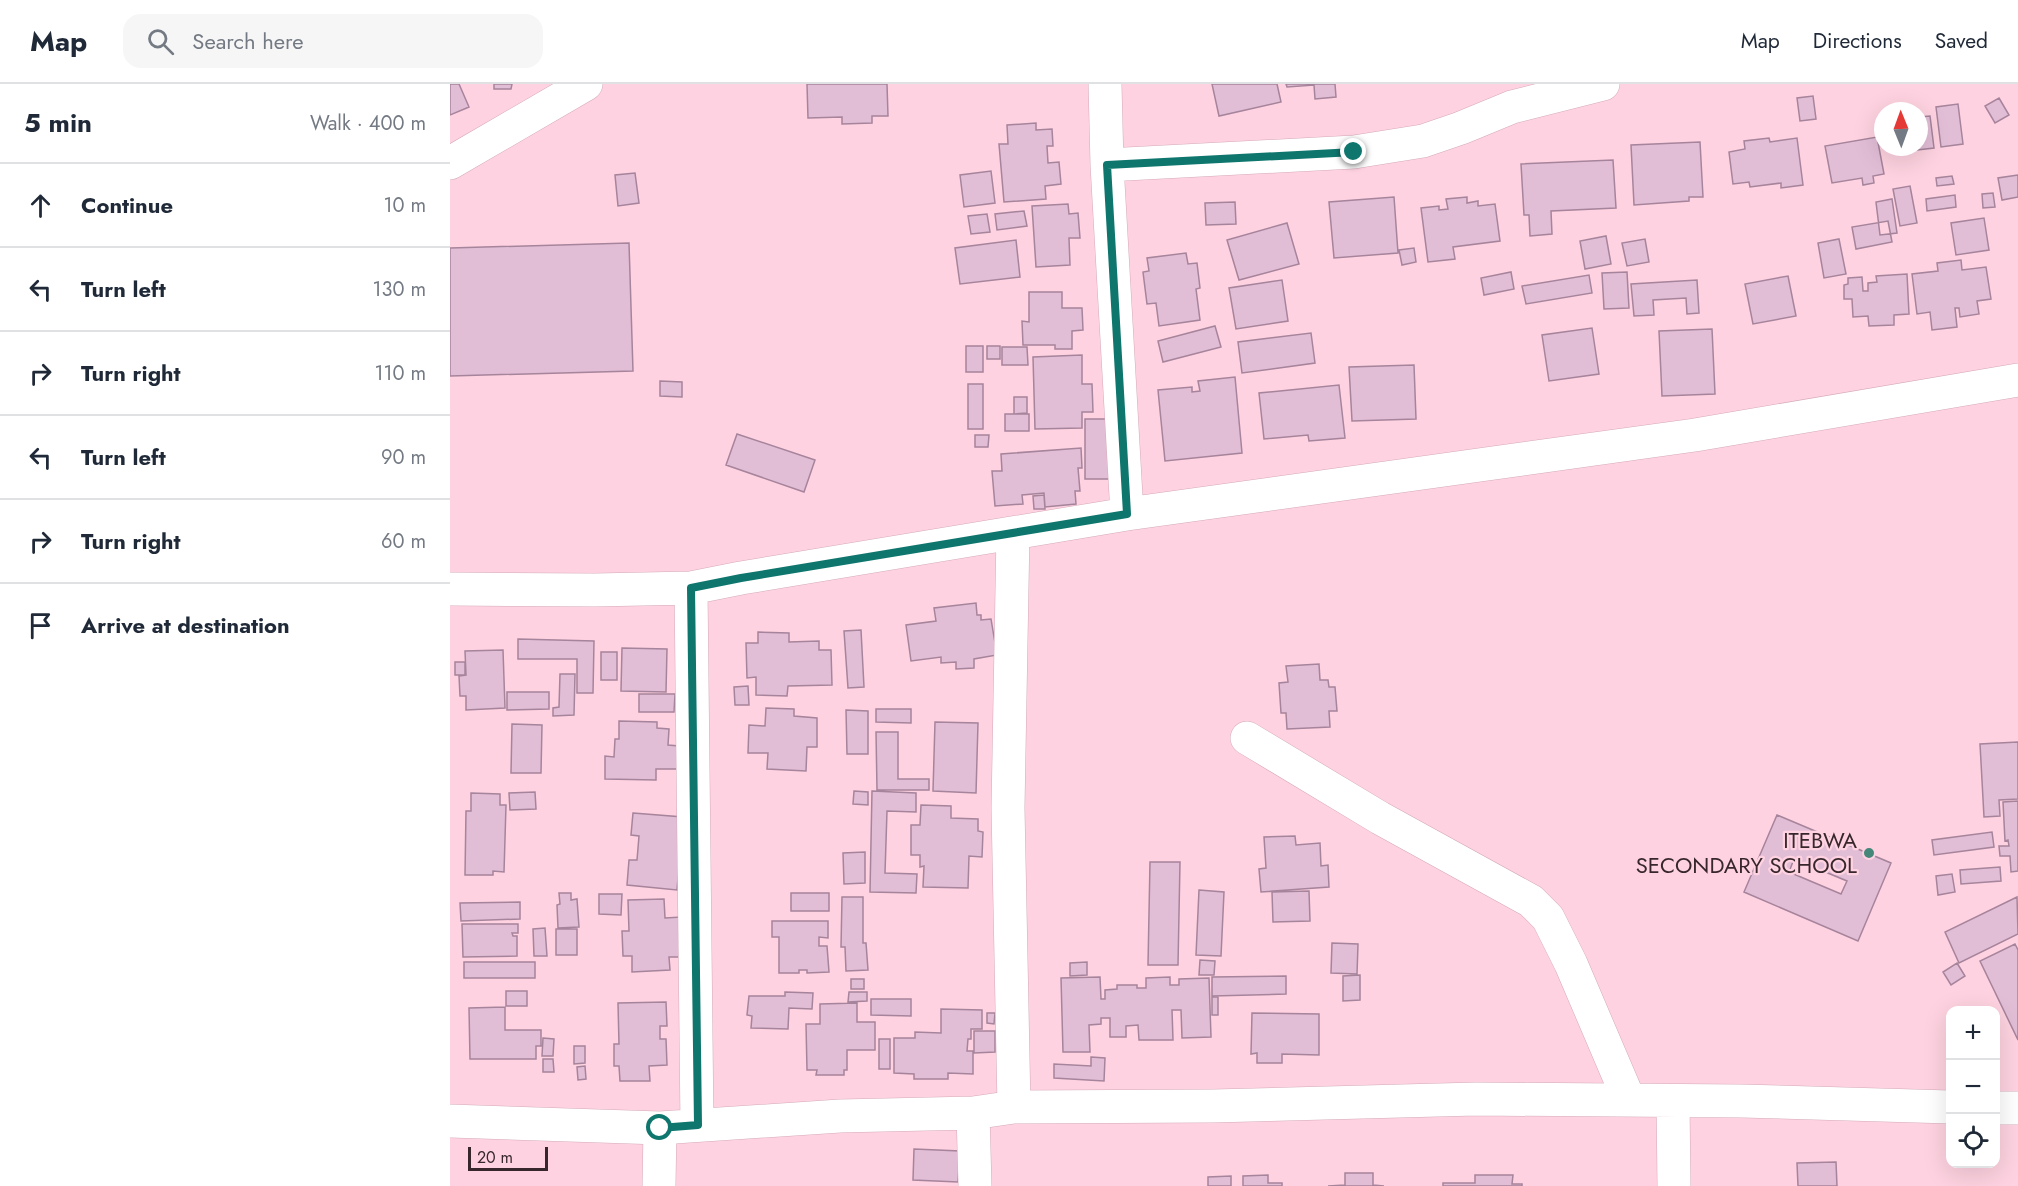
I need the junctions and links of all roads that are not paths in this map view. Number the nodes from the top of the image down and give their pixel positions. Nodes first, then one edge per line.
1 (586, 84) edge
2 (1105, 84) edge
3 (1604, 84) edge
4 (450, 163) edge
5 (1107, 165) junction
6 (2018, 380) edge
7 (1127, 514) junction
8 (1013, 533) junction
9 (691, 588) junction
10 (450, 589) edge
11 (1248, 738) dead end
12 (1629, 1100) junction
13 (1673, 1101) junction
14 (1014, 1107) junction
15 (1946, 1107) edge
16 (2000, 1108) edge
17 (2018, 1108) edge
18 (973, 1113) junction
19 (450, 1121) edge
20 (698, 1125) junction
21 (660, 1128) junction
22 (659, 1186) edge
23 (975, 1186) edge
24 (1674, 1186) edge

1 - 4 street
2 - 5 street
3 - 5 street
5 - 7 street
6 - 7 street
7 - 8 street
8 - 9 street
8 - 14 street
9 - 10 street
9 - 20 street
11 - 12 street
12 - 13 street
12 - 14 street
13 - 15 street
13 - 24 street
14 - 18 street
16 - 17 street
18 - 20 street
18 - 23 street
19 - 21 street
20 - 21 street
21 - 22 street

